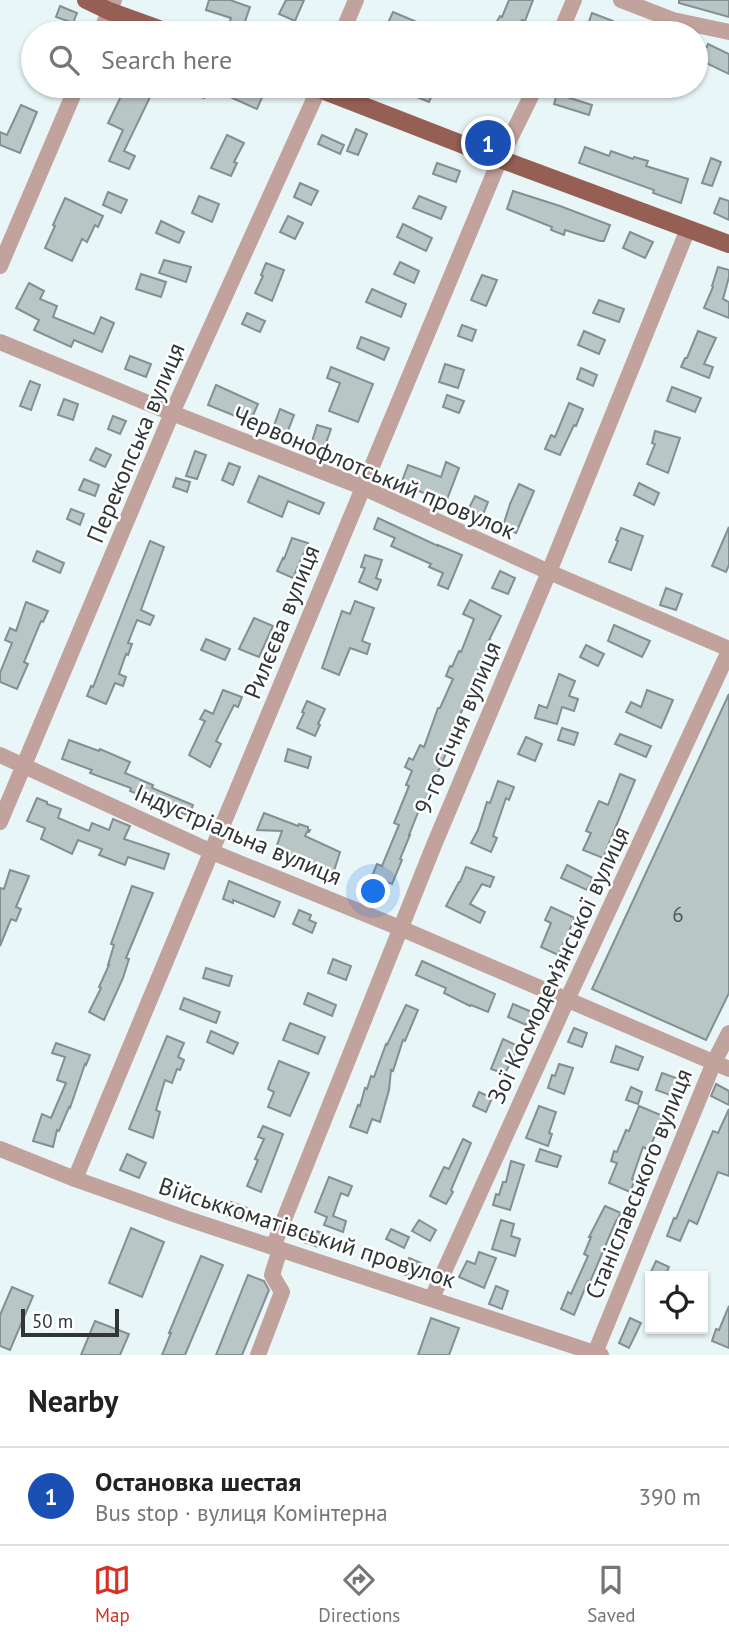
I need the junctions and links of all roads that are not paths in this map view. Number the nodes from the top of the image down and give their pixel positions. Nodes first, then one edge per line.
1 (86, 0) edge
2 (356, 0) edge
3 (574, 0) edge
4 (621, 0) edge
5 (112, 6) edge
6 (144, 21) edge
7 (347, 21) edge
8 (565, 21) edge
9 (678, 21) edge
10 (708, 28) edge
11 (729, 32) edge
12 (72, 98) edge
13 (312, 98) edge
14 (345, 98) edge
15 (530, 98) edge
16 (500, 159) junction
17 (688, 229) junction
18 (729, 244) edge
19 (0, 266) edge
20 (0, 342) edge
21 (172, 413) junction
22 (362, 487) junction
23 (549, 572) junction
24 (729, 650) edge
25 (0, 755) edge
26 (23, 766) junction
27 (0, 822) edge
28 (212, 852) junction
29 (400, 928) junction
30 (567, 1000) junction
31 (729, 1033) edge
32 (722, 1066) edge
33 (0, 1149) edge
34 (75, 1179) junction
35 (277, 1248) junction
36 (432, 1298) junction
37 (598, 1354) edge
38 (258, 1355) edge

1 - 5 main road
2 - 7 street
3 - 8 street
4 - 9 street
5 - 6 main road
10 - 11 street
12 - 19 street
13 - 21 street, Перекопська вулиця
14 - 16 main road
15 - 16 street, Рилєєва вулиця
16 - 17 main road
16 - 22 street, Рилєєва вулиця
17 - 18 main road
17 - 23 street, 9-го Січня вулиця
20 - 21 street, Червонофлотський провулок
21 - 22 street, Червонофлотський провулок
21 - 26 street, Перекопська вулиця
22 - 23 street, Червонофлотський провулок
22 - 28 street, Рилєєва вулиця
23 - 24 street, Червонофлотський провулок
23 - 29 street, 9-го Січня вулиця
24 - 30 street, Зої Космодем’янської вулиця
25 - 26 street, Індустріальна вулиця
26 - 27 street, Перекопська вулиця
26 - 28 street, Індустріальна вулиця
28 - 29 street, Індустріальна вулиця
28 - 34 street, Рилєєва вулиця
29 - 30 street, Індустріальна вулиця
29 - 35 street, 9-го Січня вулиця
30 - 32 street, Індустріальна вулиця
30 - 36 street, Зої Космодем’янської вулиця
31 - 32 street, Станіславського вулиця
32 - 37 street, Станіславського вулиця
33 - 34 street, Військкоматівський провулок
34 - 35 street, Військкоматівський провулок
35 - 36 street, Військкоматівський провулок
35 - 38 street, 9-го Січня вулиця
36 - 37 street, Військкоматівський провулок

